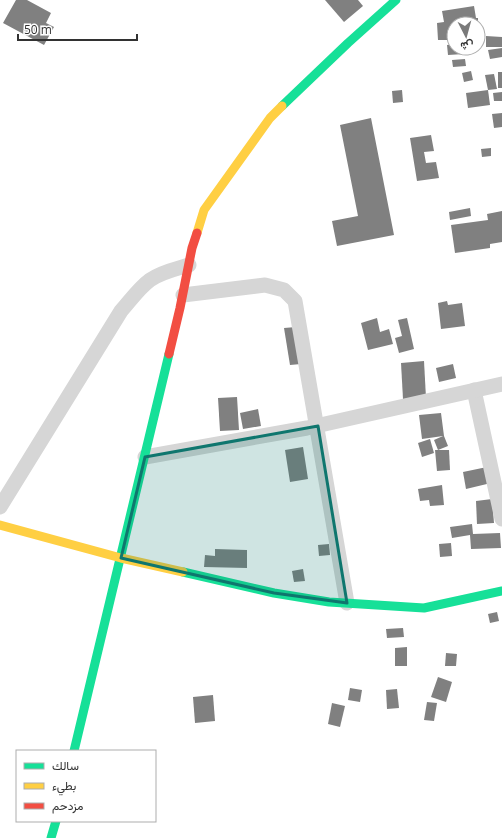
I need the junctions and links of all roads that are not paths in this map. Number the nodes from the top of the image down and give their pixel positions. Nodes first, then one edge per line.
1 (396, 0) edge
2 (189, 265) junction
3 (183, 296) junction
4 (502, 384) edge
5 (474, 390) junction
6 (318, 426) junction
7 (144, 457) junction
8 (0, 507) edge
9 (502, 519) edge
10 (0, 525) edge
11 (120, 558) junction
12 (502, 591) edge
13 (347, 603) junction
14 (74, 750) edge
15 (56, 822) edge
16 (52, 838) edge

1 - 2 main road
2 - 3 main road
2 - 8 street
3 - 6 street
3 - 7 main road
4 - 5 street
5 - 6 street
5 - 9 street
6 - 7 street
6 - 13 street
7 - 11 main road
10 - 11 main road
11 - 13 main road
11 - 14 main road
12 - 13 main road
15 - 16 main road

